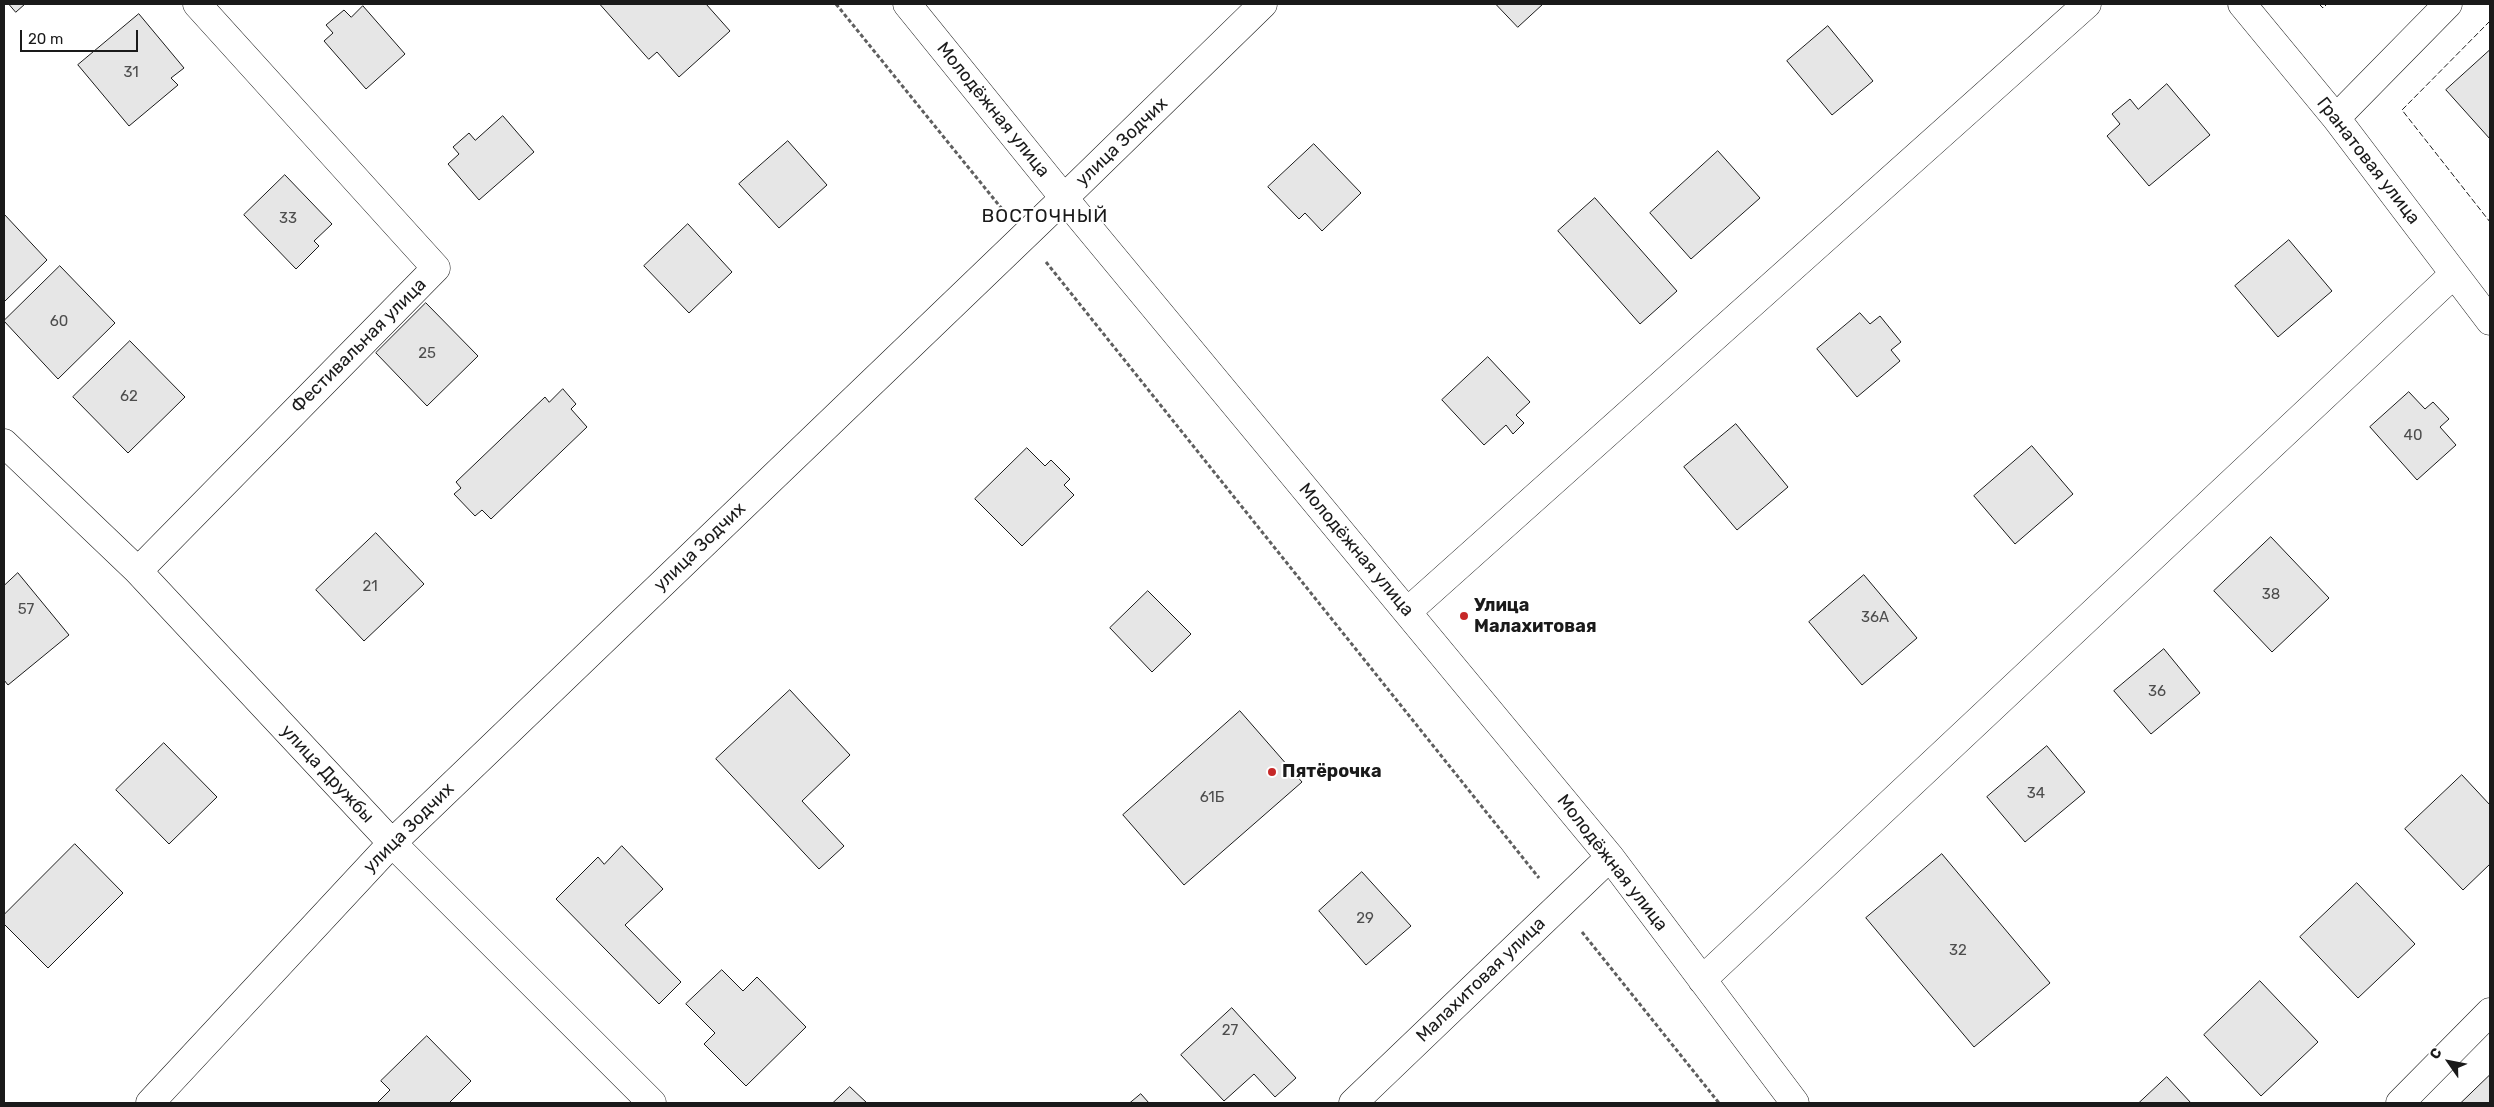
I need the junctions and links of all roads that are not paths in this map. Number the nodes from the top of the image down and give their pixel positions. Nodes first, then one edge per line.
1 (197, 4) edge
2 (908, 4) edge
3 (1264, 4) edge
4 (2087, 4) edge
5 (2242, 4) edge
6 (2448, 4) edge
7 (2336, 118) junction
8 (1064, 198) junction
9 (2454, 274) junction
10 (2490, 322) edge
11 (4, 444) edge
12 (138, 571) junction
13 (1407, 612) junction
14 (392, 843) junction
15 (1610, 857) junction
16 (1702, 980) junction
17 (2490, 1012) edge
18 (150, 1103) edge
19 (652, 1103) edge
20 (1353, 1103) edge
21 (1795, 1103) edge
22 (2400, 1103) edge

1 - 12 street, Фестивальная улица
2 - 8 street, Молодёжная улица
3 - 8 street, улица Зодчих
4 - 13 street
5 - 7 street, Гранатовая улица
6 - 7 street
7 - 9 street, Гранатовая улица
8 - 13 street, Молодёжная улица
8 - 14 street, улица Зодчих
9 - 10 street, Гранатовая улица
9 - 16 street
11 - 12 street, улица Дружбы
12 - 14 street, улица Дружбы
13 - 15 street, Молодёжная улица
14 - 18 street, улица Зодчих
14 - 19 street, улица Дружбы
15 - 16 street, Молодёжная улица
15 - 20 street, Малахитовая улица
16 - 21 street, Молодёжная улица
17 - 22 street

